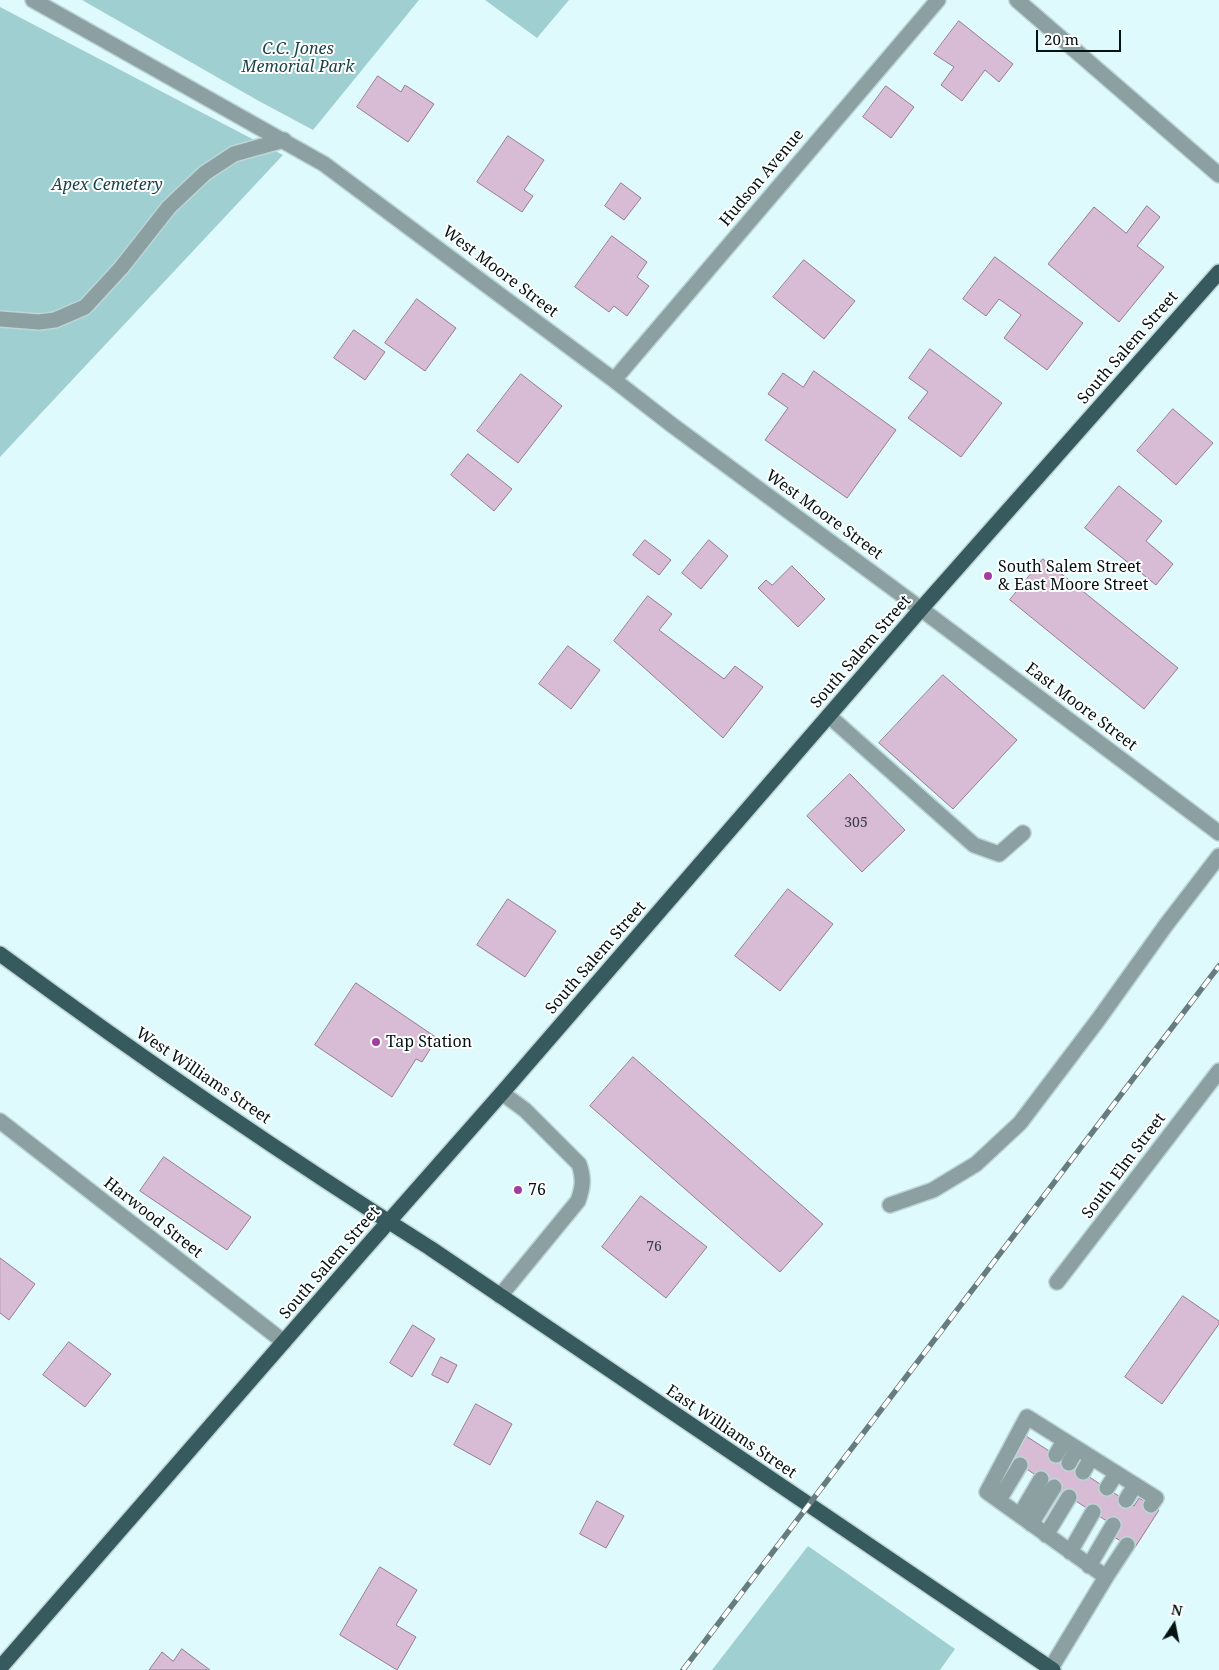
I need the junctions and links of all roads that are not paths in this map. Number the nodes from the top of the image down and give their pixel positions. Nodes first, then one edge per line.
1 (33, 0) edge
2 (938, 0) edge
3 (1017, 0) edge
4 (284, 140) junction
5 (1219, 175) edge
6 (1219, 272) edge
7 (0, 319) edge
8 (614, 380) junction
9 (921, 609) junction
10 (829, 716) junction
11 (1023, 833) dead end
12 (1219, 833) edge
13 (1219, 856) edge
14 (0, 954) edge
15 (1219, 1071) edge
16 (502, 1093) junction
17 (0, 1122) edge
18 (890, 1205) dead end
19 (389, 1222) junction
20 (1057, 1282) dead end
21 (500, 1296) junction
22 (284, 1342) junction
23 (1070, 1445) junction
24 (1056, 1454) dead end
25 (1091, 1458) junction
26 (1069, 1463) dead end
27 (1020, 1465) dead end
28 (1083, 1472) dead end
29 (1116, 1474) junction
30 (1047, 1483) dead end
31 (1135, 1485) junction
32 (1107, 1488) dead end
33 (1070, 1497) dead end
34 (999, 1500) junction
35 (1126, 1500) dead end
36 (1151, 1506) dead end
37 (1093, 1512) dead end
38 (1026, 1520) junction
39 (1113, 1525) dead end
40 (1046, 1535) junction
41 (1127, 1545) dead end
42 (1070, 1552) junction
43 (1089, 1566) junction
44 (1106, 1577) junction
45 (0, 1668) edge
46 (1052, 1669) edge

1 - 4 street, West Moore Street
2 - 8 street, Hudson Avenue
3 - 5 street
4 - 7 street
4 - 8 street, West Moore Street
6 - 9 main road, South Salem Street
8 - 9 street, West Moore Street
9 - 10 main road, South Salem Street
9 - 12 street, East Moore Street
10 - 11 street
10 - 16 main road, South Salem Street
13 - 18 street
14 - 19 main road, West Williams Street
15 - 20 street, South Elm Street
16 - 19 main road, South Salem Street
16 - 21 street
17 - 22 street, Harwood Street
19 - 21 main road, East Williams Street
19 - 22 main road, South Salem Street
21 - 46 main road, East Williams Street
22 - 45 main road, South Salem Street
23 - 24 street
23 - 25 street
23 - 26 street
23 - 34 street
25 - 28 street
25 - 29 street
27 - 34 street
29 - 31 street
29 - 32 street
30 - 38 street
31 - 35 street
31 - 36 street
33 - 40 street
34 - 38 street
37 - 42 street
38 - 40 street
39 - 43 street
40 - 42 street
41 - 44 street
42 - 43 street
43 - 44 street
44 - 46 street

